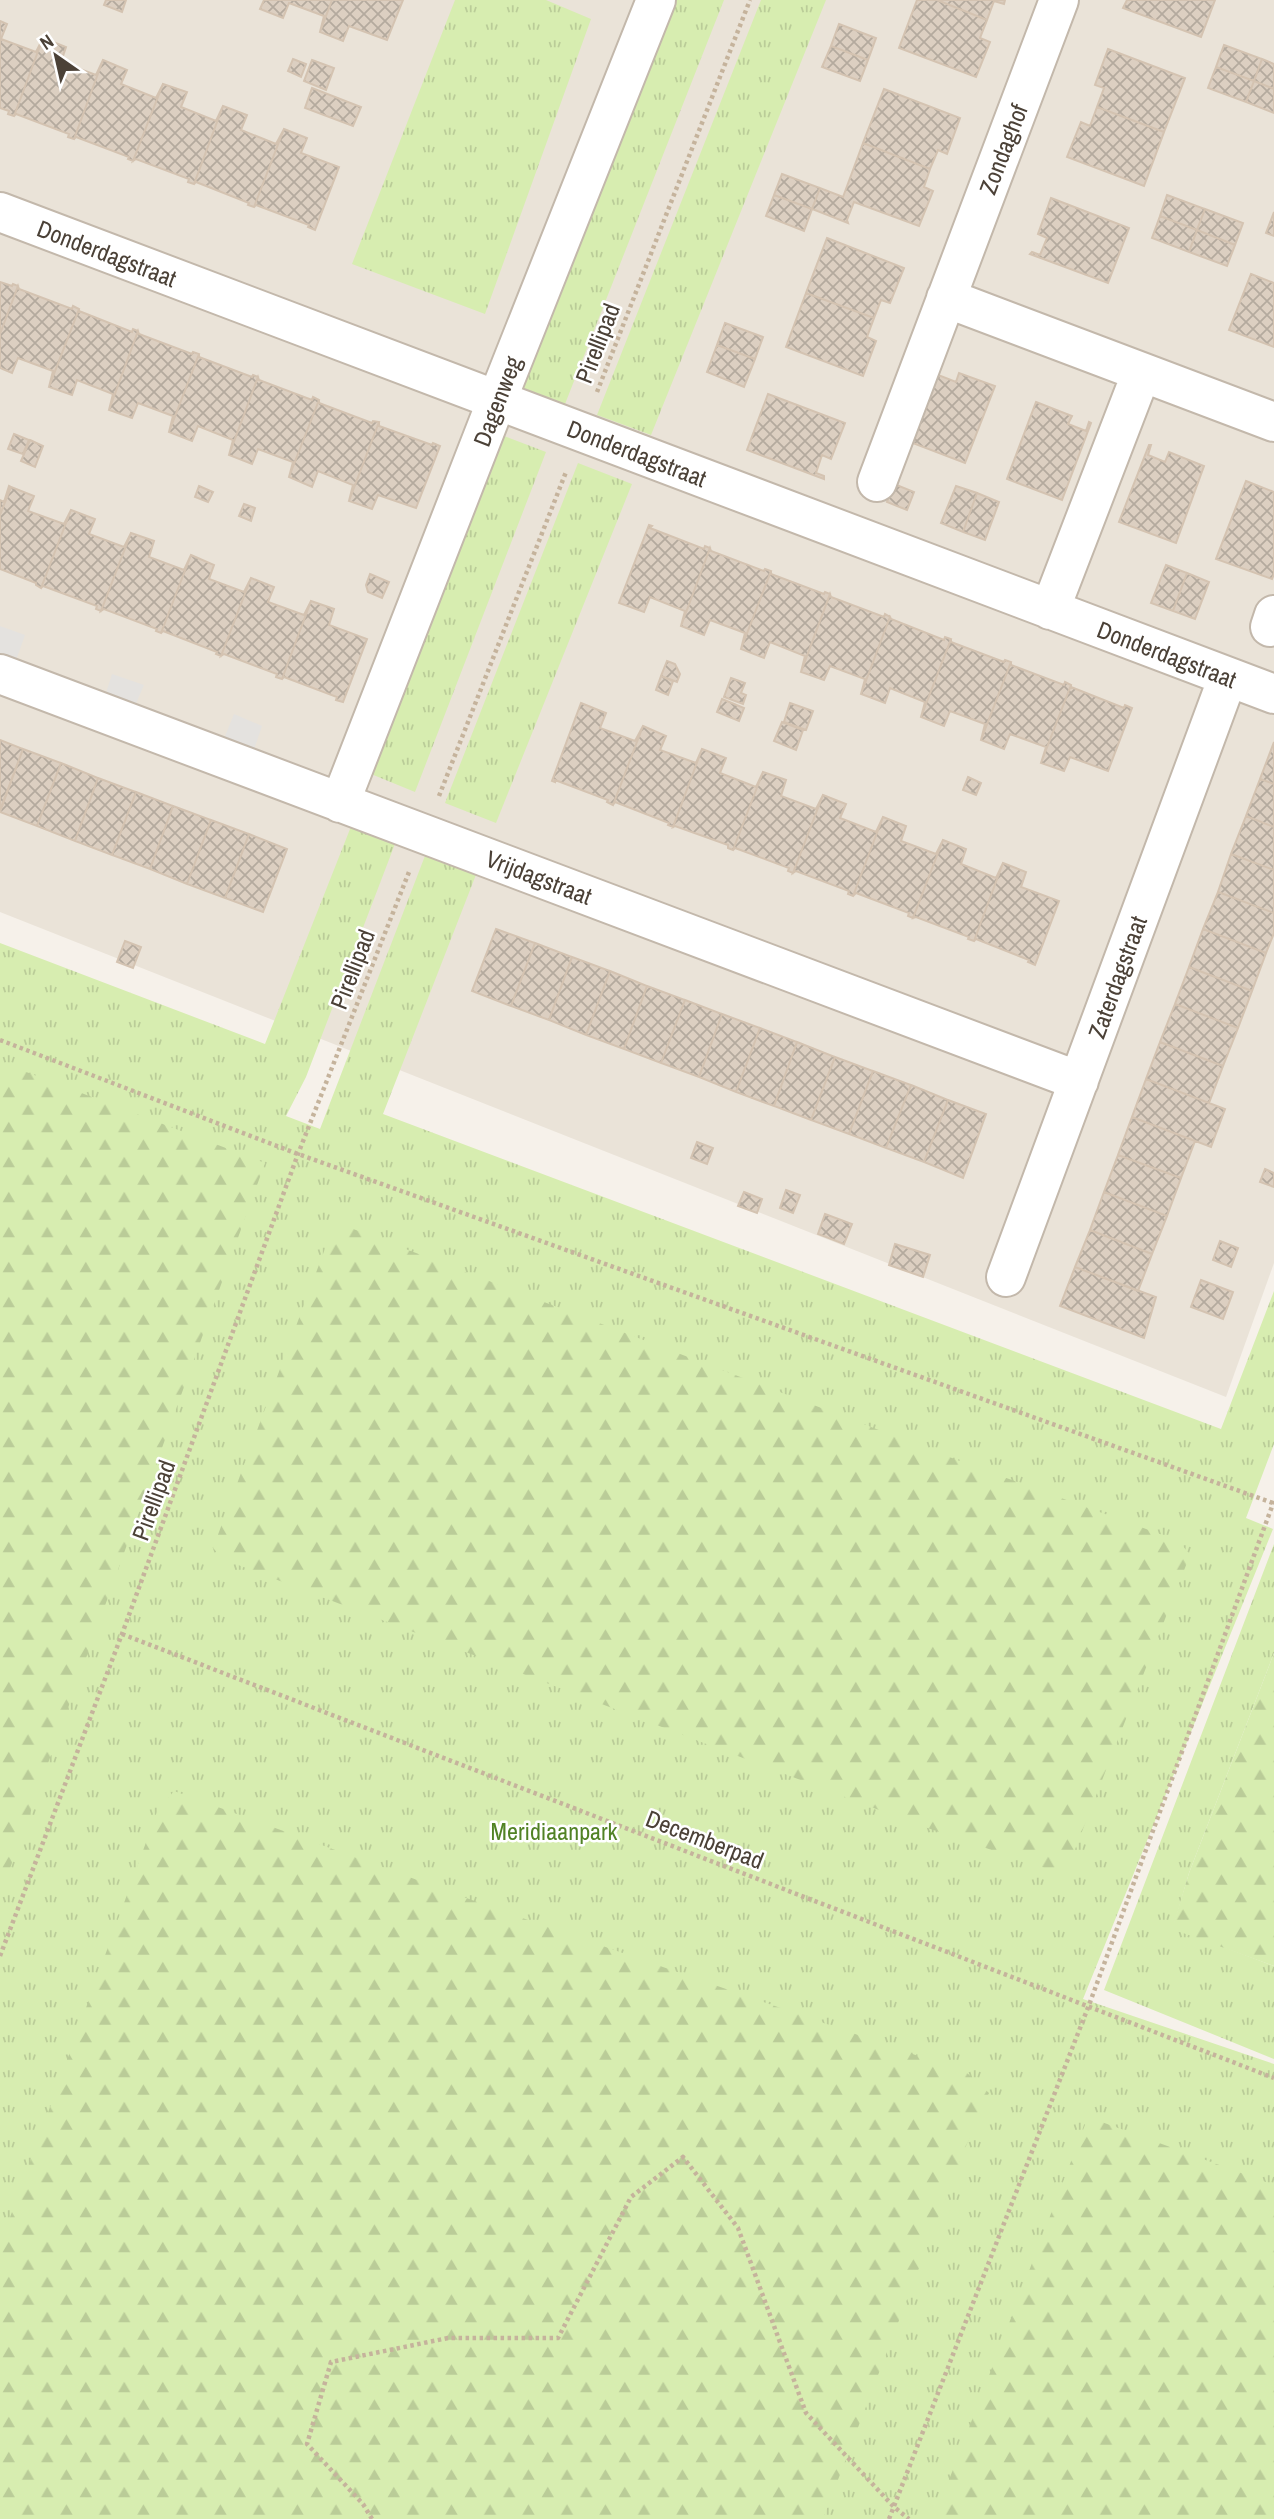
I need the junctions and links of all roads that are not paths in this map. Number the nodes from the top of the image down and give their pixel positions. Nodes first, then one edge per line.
1 (656, 0) edge
2 (1059, 0) edge
3 (0, 212) edge
4 (946, 298) junction
5 (1141, 374) junction
6 (497, 400) junction
7 (1274, 422) edge
8 (877, 481) dead end
9 (1050, 610) junction
10 (0, 674) edge
11 (1228, 677) junction
12 (1274, 694) edge
13 (340, 803) junction
14 (1079, 1082) junction
15 (1006, 1277) dead end

1 - 6 street, Dagenweg
2 - 4 street, Zondaghof
3 - 6 street, Donderdagstraat
4 - 5 street
4 - 8 street, Zondaghof
5 - 7 street
5 - 9 street
6 - 9 street, Donderdagstraat
6 - 13 street, Dagenweg
9 - 11 street, Donderdagstraat
10 - 13 street, Vrijdagstraat
11 - 12 street, Donderdagstraat
11 - 14 street, Zaterdagstraat
13 - 14 street, Vrijdagstraat
14 - 15 street, Zaterdagstraat

